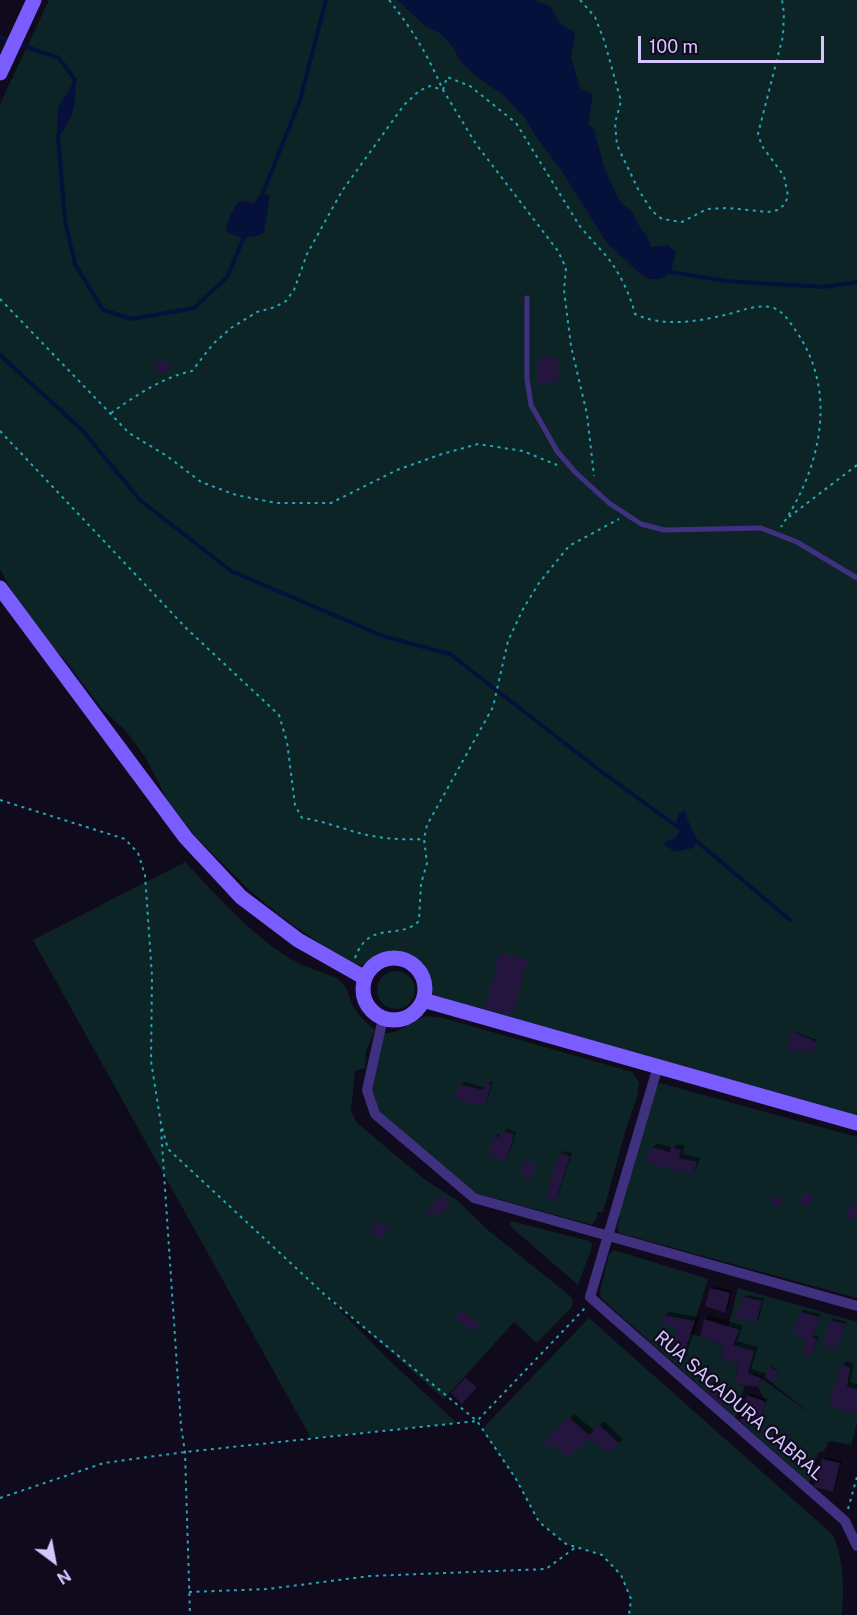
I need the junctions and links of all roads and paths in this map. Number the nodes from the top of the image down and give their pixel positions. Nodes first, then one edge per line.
1 (34, 0) edge
2 (389, 0) edge
3 (580, 0) edge
4 (782, 0) edge
5 (0, 73) edge
6 (442, 90) junction
7 (527, 298) dead end
8 (0, 299) edge
9 (111, 413) junction
10 (0, 431) edge
11 (857, 465) edge
12 (564, 469) dead end
13 (598, 493) junction
14 (627, 515) junction
15 (786, 519) junction
16 (776, 534) junction
17 (857, 578) edge
18 (0, 588) edge
19 (0, 800) edge
20 (424, 839) junction
21 (359, 975) junction
22 (423, 1000) junction
23 (383, 1018) junction
24 (658, 1066) junction
25 (857, 1123) edge
26 (161, 1124) junction
27 (608, 1235) junction
28 (590, 1297) junction
29 (857, 1306) edge
30 (477, 1421) junction
31 (185, 1452) junction
32 (857, 1477) edge
33 (0, 1498) edge
34 (845, 1521) junction
35 (857, 1546) edge
36 (576, 1547) junction
37 (189, 1592) junction
38 (190, 1615) edge
39 (629, 1615) edge

1 - 5 street
2 - 6 path
3 - 4 path
6 - 9 path
6 - 13 path
6 - 15 path
7 - 13 lane
8 - 9 path
9 - 12 path
10 - 20 path
11 - 15 path
13 - 14 lane
14 - 16 lane
14 - 20 path
15 - 16 path
16 - 17 lane
18 - 21 street
19 - 26 path
20 - 21 path
21 - 22 street
21 - 23 street
22 - 23 street
22 - 24 street
23 - 27 street
24 - 25 street
24 - 27 street
26 - 30 path
26 - 31 path
27 - 28 street
27 - 29 street
28 - 30 path
28 - 34 street, RUA SACADURA CABRAL
30 - 31 path
30 - 36 path
31 - 33 path
31 - 37 path
32 - 34 path
34 - 35 street, RUA SACADURA CABRAL
36 - 37 path
36 - 39 path
37 - 38 path

